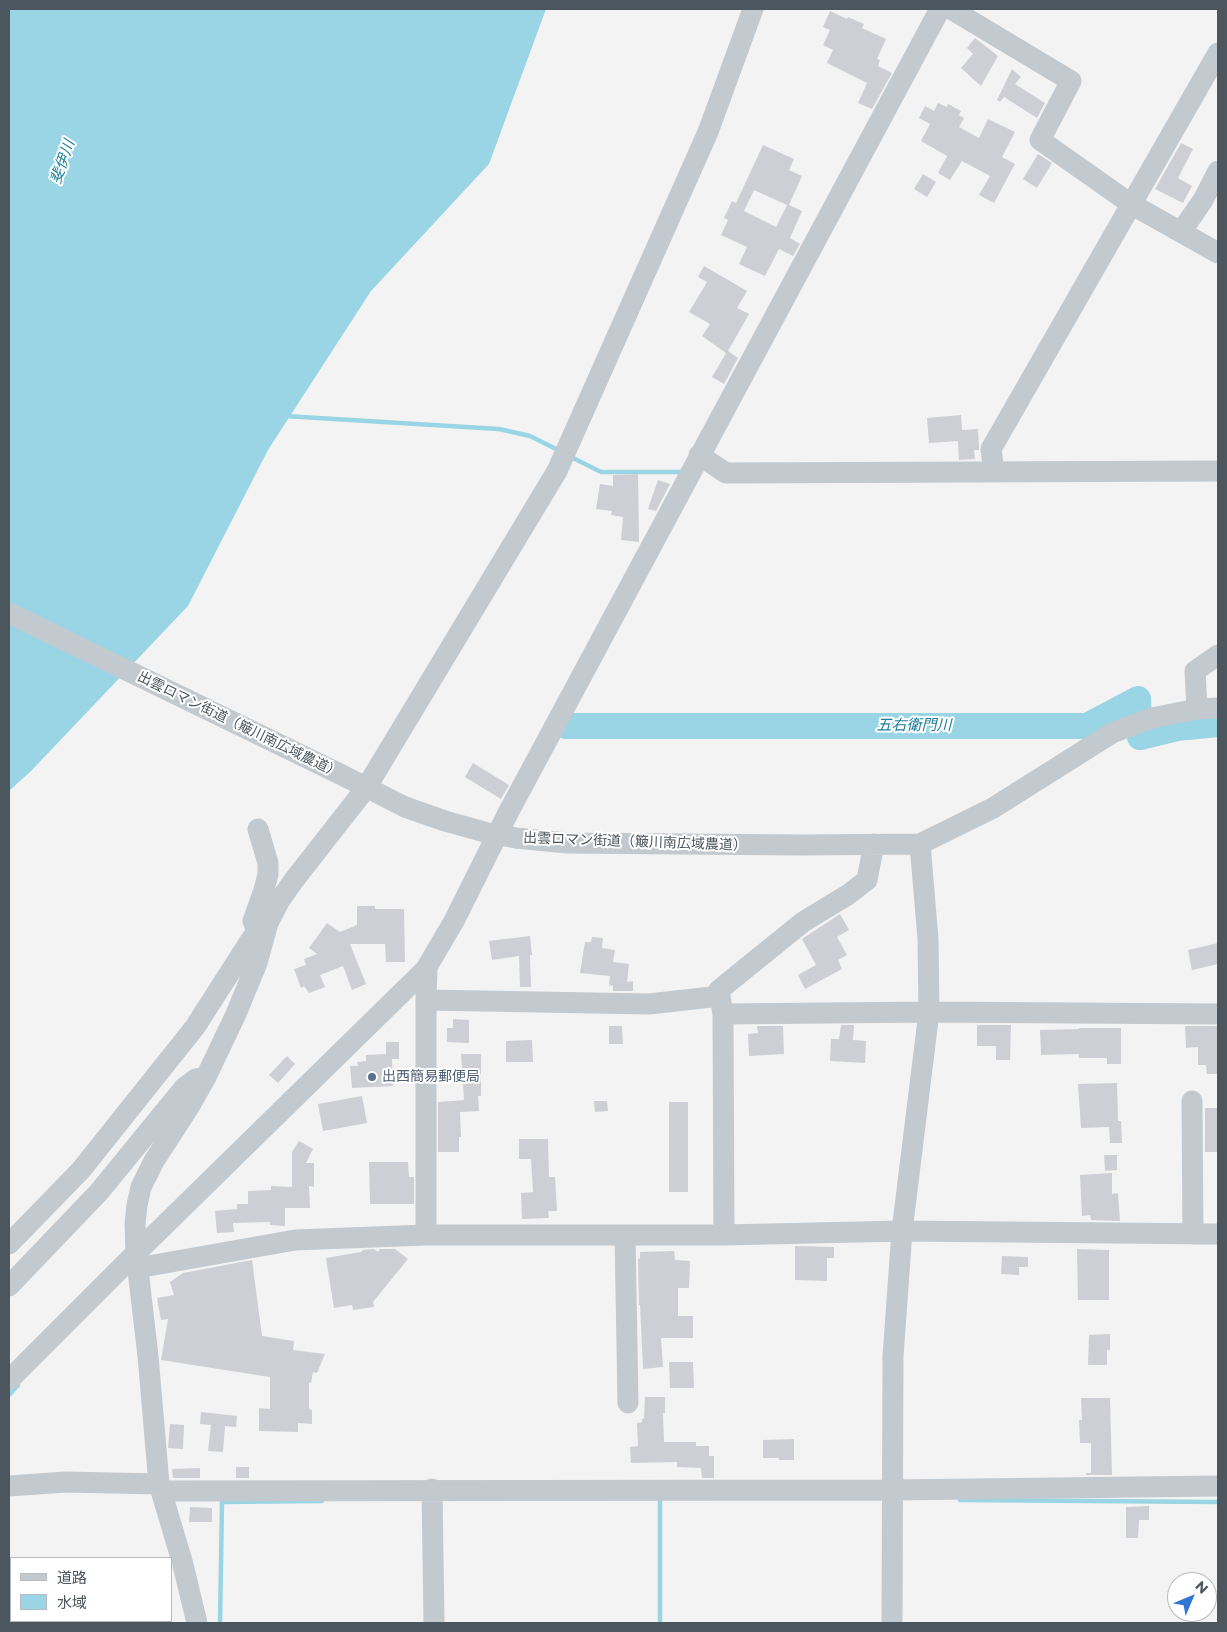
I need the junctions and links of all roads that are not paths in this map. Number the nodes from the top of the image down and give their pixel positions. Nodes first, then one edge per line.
1 (752, 9) edge
2 (940, 9) edge
3 (951, 9) edge
4 (1218, 53) edge
5 (1218, 170) edge
6 (1131, 204) junction
7 (1181, 232) junction
8 (1218, 254) edge
9 (699, 455) junction
10 (994, 472) junction
11 (1218, 472) edge
12 (9, 613) edge
13 (1218, 655) edge
14 (1218, 708) edge
15 (1197, 709) junction
16 (366, 788) junction
17 (258, 829) dead end
18 (874, 844) junction
19 (920, 844) junction
20 (266, 926) junction
21 (427, 968) junction
22 (426, 1000) junction
23 (722, 1005) junction
24 (929, 1012) junction
25 (1218, 1014) edge
26 (206, 1077) junction
27 (1192, 1101) dead end
28 (902, 1231) junction
29 (1193, 1234) junction
30 (1218, 1234) edge
31 (426, 1235) junction
32 (625, 1235) junction
33 (724, 1236) junction
34 (9, 1244) edge
35 (136, 1261) junction
36 (9, 1286) edge
37 (9, 1380) edge
38 (628, 1404) dead end
39 (9, 1486) edge
40 (1218, 1486) edge
41 (160, 1487) junction
42 (432, 1489) junction
43 (892, 1490) junction
44 (177, 1563) edge
45 (197, 1623) edge
46 (434, 1623) edge
47 (892, 1623) edge

1 - 16 street
2 - 9 street
3 - 6 street
4 - 6 street
5 - 7 street
6 - 7 street
6 - 10 street
7 - 8 street
9 - 10 street
9 - 21 street
10 - 11 street
12 - 16 street, 出雲ロマン街道（簸川南広域農道）
13 - 15 street
14 - 15 street, 出雲ロマン街道（簸川南広域農道）
15 - 19 street, 出雲ロマン街道（簸川南広域農道）
16 - 18 street, 出雲ロマン街道（簸川南広域農道）, bridge
16 - 20 street
17 - 20 street
18 - 19 street, 出雲ロマン街道（簸川南広域農道）
18 - 23 street
19 - 24 street
20 - 26 street
20 - 34 street
21 - 22 street
21 - 35 street
22 - 23 street
22 - 31 street
23 - 24 street
23 - 33 street
24 - 25 street
24 - 28 street
26 - 35 street
26 - 36 street
27 - 29 street
28 - 29 street
28 - 33 street
28 - 43 street
29 - 30 street
31 - 32 street
31 - 35 street
32 - 33 street
32 - 38 street
35 - 37 street
35 - 41 street
39 - 41 street
40 - 43 street
41 - 42 street
41 - 44 street
42 - 43 street
42 - 46 street
43 - 47 street
44 - 45 street

